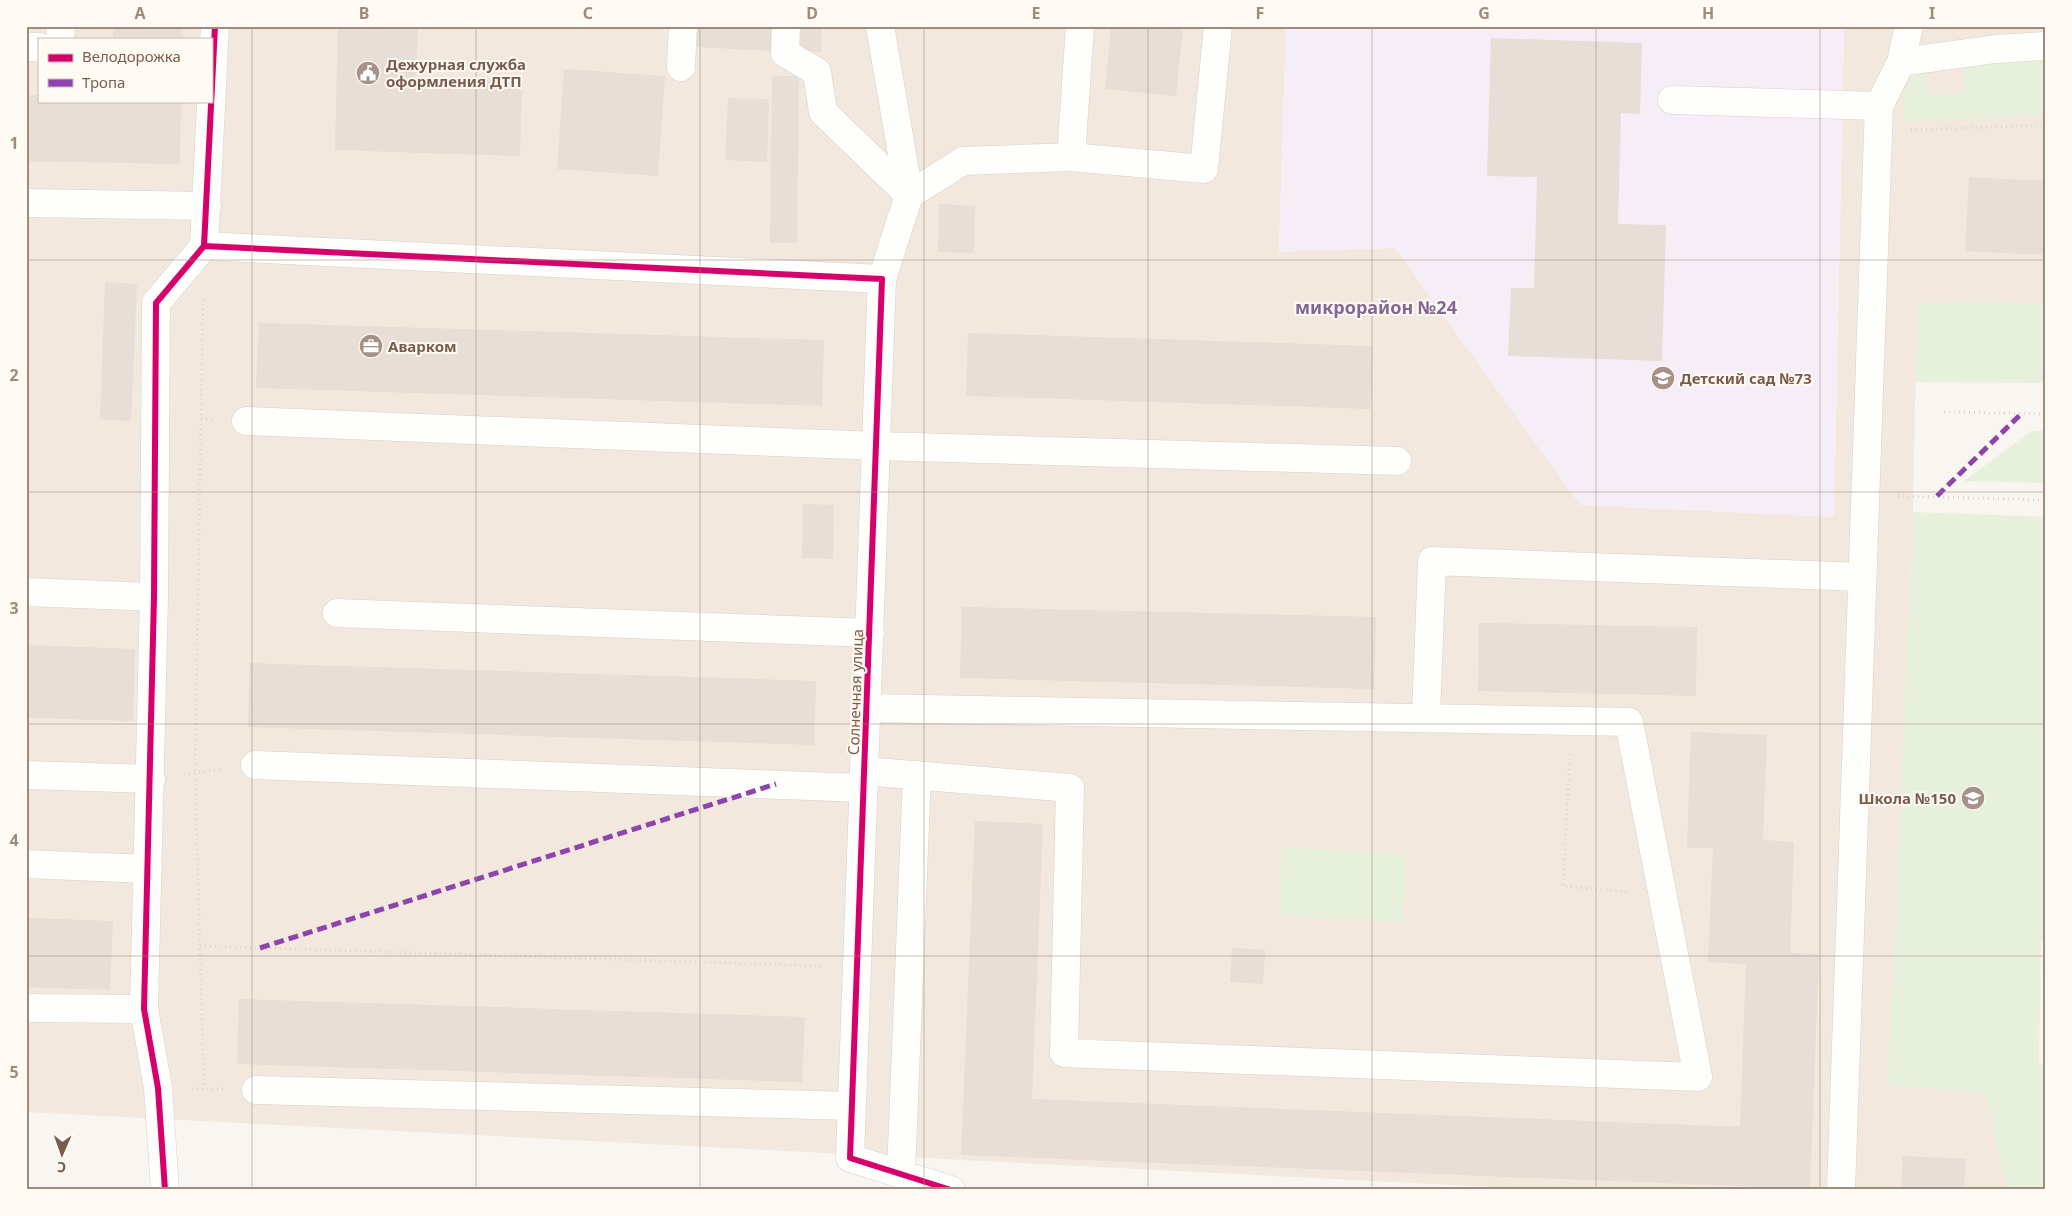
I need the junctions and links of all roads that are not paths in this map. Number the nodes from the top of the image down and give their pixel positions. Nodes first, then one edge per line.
1 (215, 26) edge
2 (683, 26) edge
3 (786, 26) edge
4 (880, 26) edge
5 (1080, 26) edge
6 (1218, 26) edge
7 (1909, 26) edge
8 (1996, 38) edge
9 (2046, 46) edge
10 (1901, 62) junction
11 (680, 67) dead end
12 (212, 94) edge
13 (1672, 100) dead end
14 (212, 102) edge
15 (1878, 119) junction
16 (1071, 157) junction
17 (909, 195) junction
18 (26, 203) edge
19 (207, 206) junction
20 (204, 246) junction
21 (882, 279) junction
22 (246, 421) dead end
23 (877, 446) junction
24 (1397, 461) dead end
25 (1862, 577) junction
26 (26, 592) edge
27 (154, 597) junction
28 (337, 613) dead end
29 (870, 633) junction
30 (868, 708) junction
31 (1426, 717) junction
32 (255, 765) road end
33 (26, 775) edge
34 (917, 775) junction
35 (151, 779) junction
36 (864, 779) junction
37 (26, 864) edge
38 (148, 869) junction
39 (26, 1008) edge
40 (144, 1009) junction
41 (256, 1090) road end
42 (852, 1106) junction
43 (901, 1174) junction
44 (164, 1190) edge
45 (951, 1190) edge
46 (1841, 1190) edge

1 - 12 street
2 - 11 street
3 - 17 street
4 - 17 street
5 - 16 street
6 - 16 street
7 - 10 street
8 - 9 street
8 - 10 street
10 - 15 street
13 - 15 street
14 - 19 street
15 - 25 street
16 - 17 street
17 - 21 street, Солнечная улица
18 - 19 street
19 - 20 street
20 - 21 street
20 - 27 street
21 - 23 street, Солнечная улица
22 - 23 street
23 - 24 street
23 - 29 street, Солнечная улица
25 - 31 street
25 - 46 street
26 - 27 street
27 - 35 street
28 - 29 street
29 - 30 street, Солнечная улица
30 - 31 street
30 - 36 street, Солнечная улица
31 - 34 street
32 - 36 street
33 - 35 street
34 - 36 street
34 - 43 street
35 - 38 street
36 - 42 street, Солнечная улица
37 - 38 street
38 - 40 street
39 - 40 street
40 - 44 street
41 - 42 street
42 - 43 street, Солнечная улица
43 - 45 street

